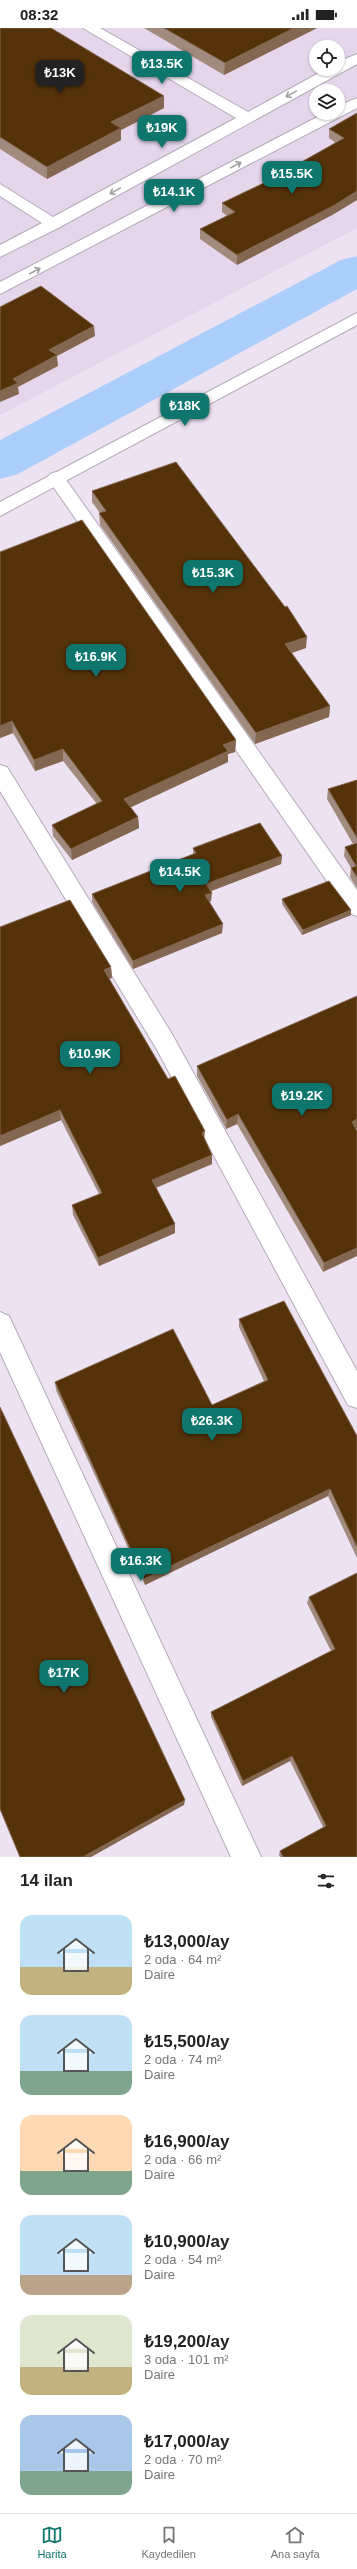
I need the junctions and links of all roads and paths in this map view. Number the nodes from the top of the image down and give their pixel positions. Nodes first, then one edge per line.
1 (90, 28) edge
2 (357, 58) edge
3 (345, 65) edge
4 (325, 76) edge
5 (357, 102) edge
6 (345, 108) edge
7 (248, 118) junction
8 (322, 120) edge
9 (0, 189) edge
10 (54, 224) junction
11 (0, 252) edge
12 (0, 289) edge
13 (357, 318) edge
14 (56, 478) junction
15 (0, 510) edge
16 (0, 772) edge
17 (357, 907) edge
18 (0, 1324) edge
19 (357, 1396) edge
20 (246, 1857) edge

1 - 7 street
2 - 3 street
4 -> 7 street
5 - 6 street
7 -> 10 street
12 -> 8 street
9 - 10 street
10 - 11 street
13 - 14 street
14 - 15 street
14 - 17 street
16 - 19 street
18 - 20 street

